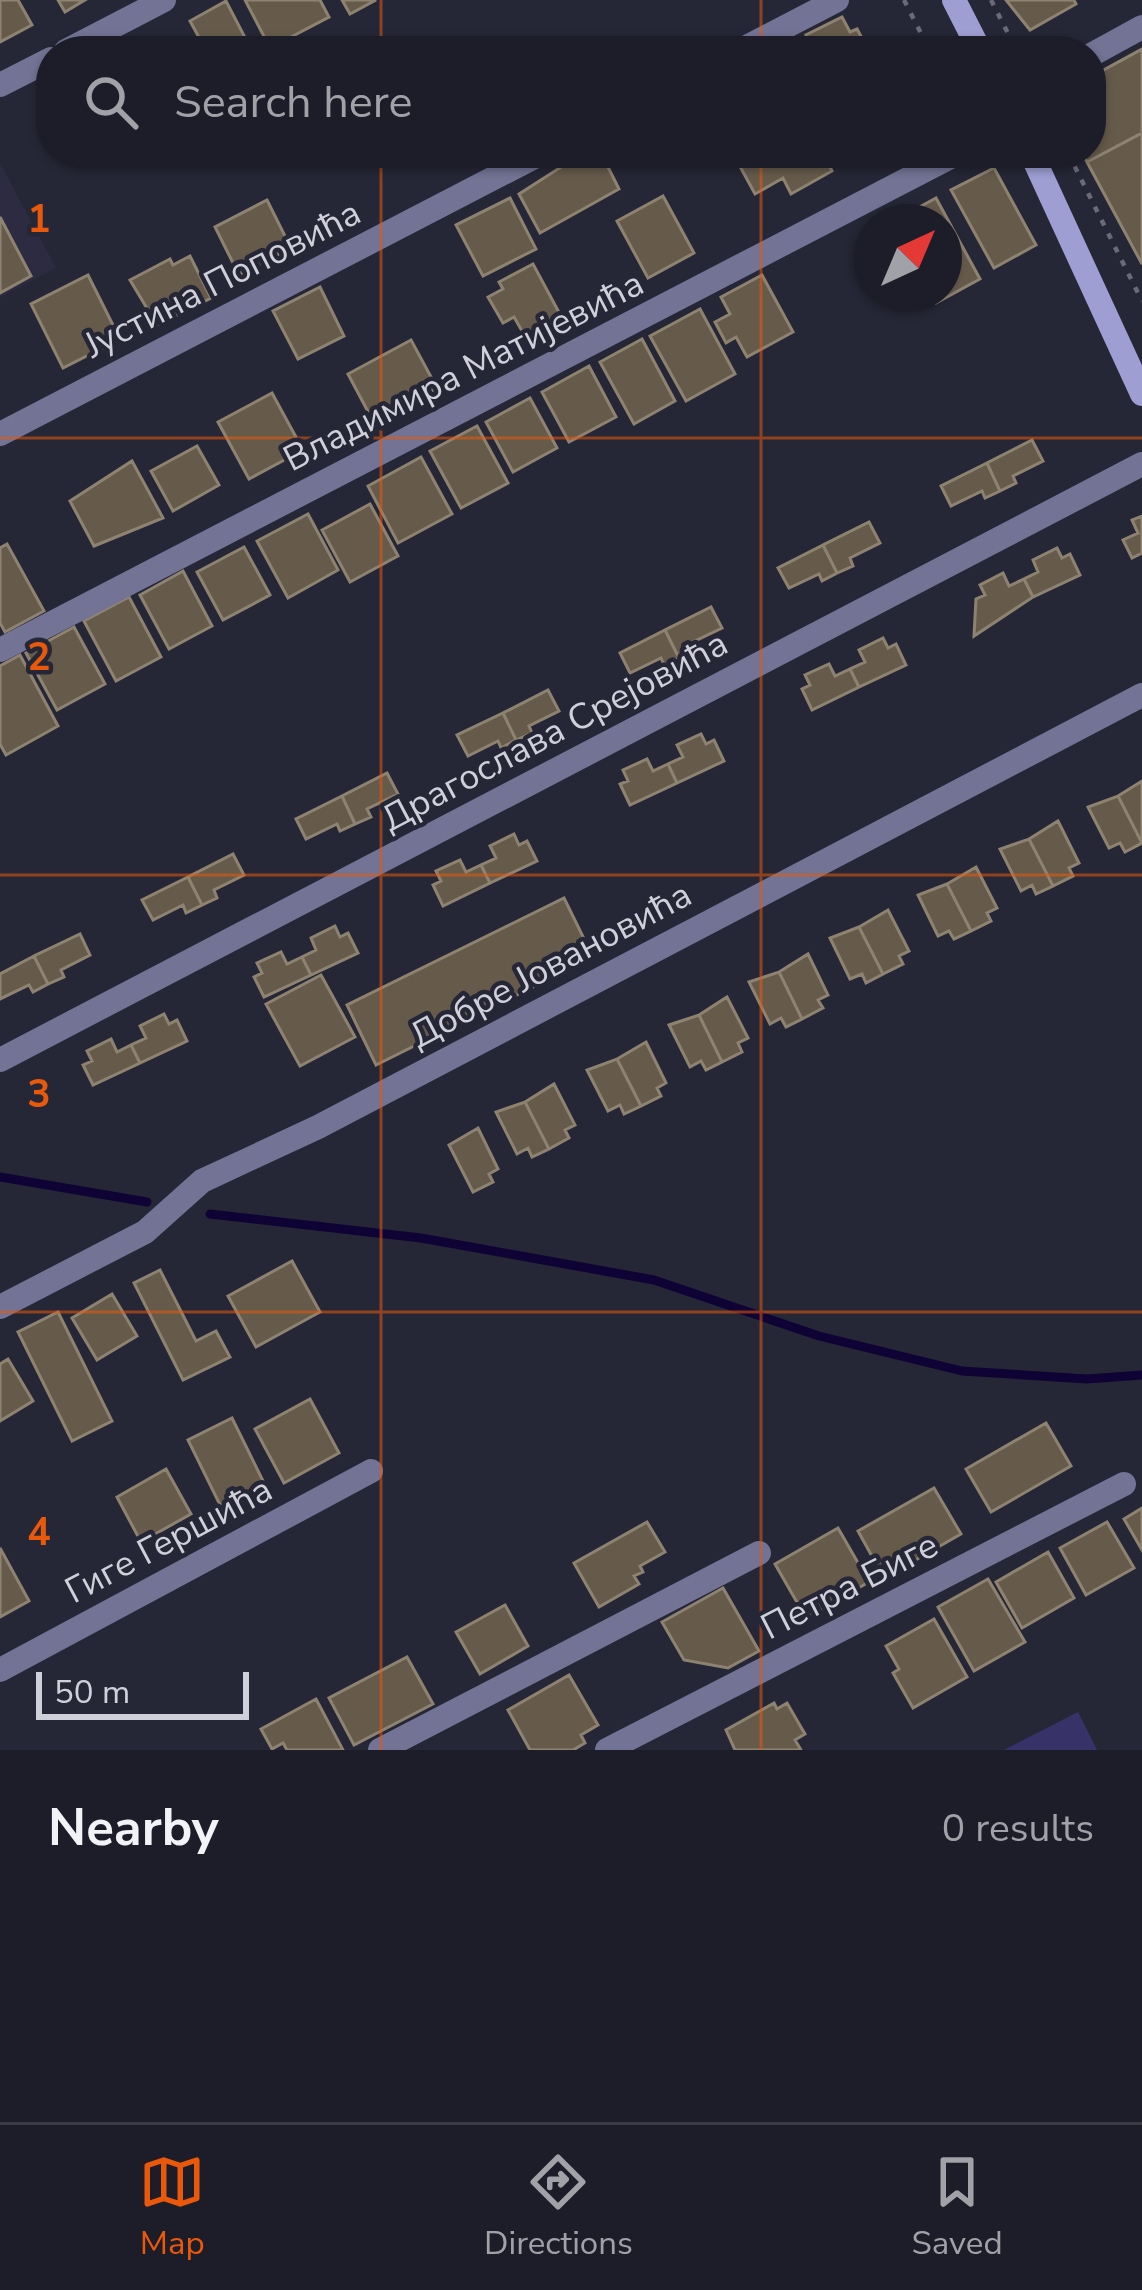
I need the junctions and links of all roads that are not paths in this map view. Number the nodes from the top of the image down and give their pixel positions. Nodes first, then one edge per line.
1 (164, 0) edge
2 (837, 0) edge
3 (954, 0) edge
4 (1142, 27) edge
5 (95, 36) edge
6 (768, 36) edge
7 (972, 36) edge
8 (1106, 47) edge
9 (36, 67) edge
10 (0, 86) edge
11 (513, 168) edge
12 (929, 168) edge
13 (1039, 168) edge
14 (1133, 351) edge
15 (1142, 394) edge
16 (0, 434) edge
17 (1142, 464) edge
18 (0, 650) edge
19 (1142, 694) edge
20 (0, 1060) edge
21 (0, 1307) edge
22 (371, 1472) dead end
23 (1124, 1484) dead end
24 (759, 1553) dead end
25 (0, 1670) edge
26 (380, 1750) edge
27 (607, 1750) edge

1 - 5 street
2 - 6 street
3 - 7 street
4 - 8 street
9 - 10 street
11 - 16 street, Јустина Поповића
12 - 18 street, Владимира Матијевића
13 - 14 street
14 - 15 street
17 - 20 street, Драгослава Срејовића
19 - 21 street, Добре Јовановића
22 - 25 street, Гиге Гершића
23 - 27 street, Петра Биге
24 - 26 street

